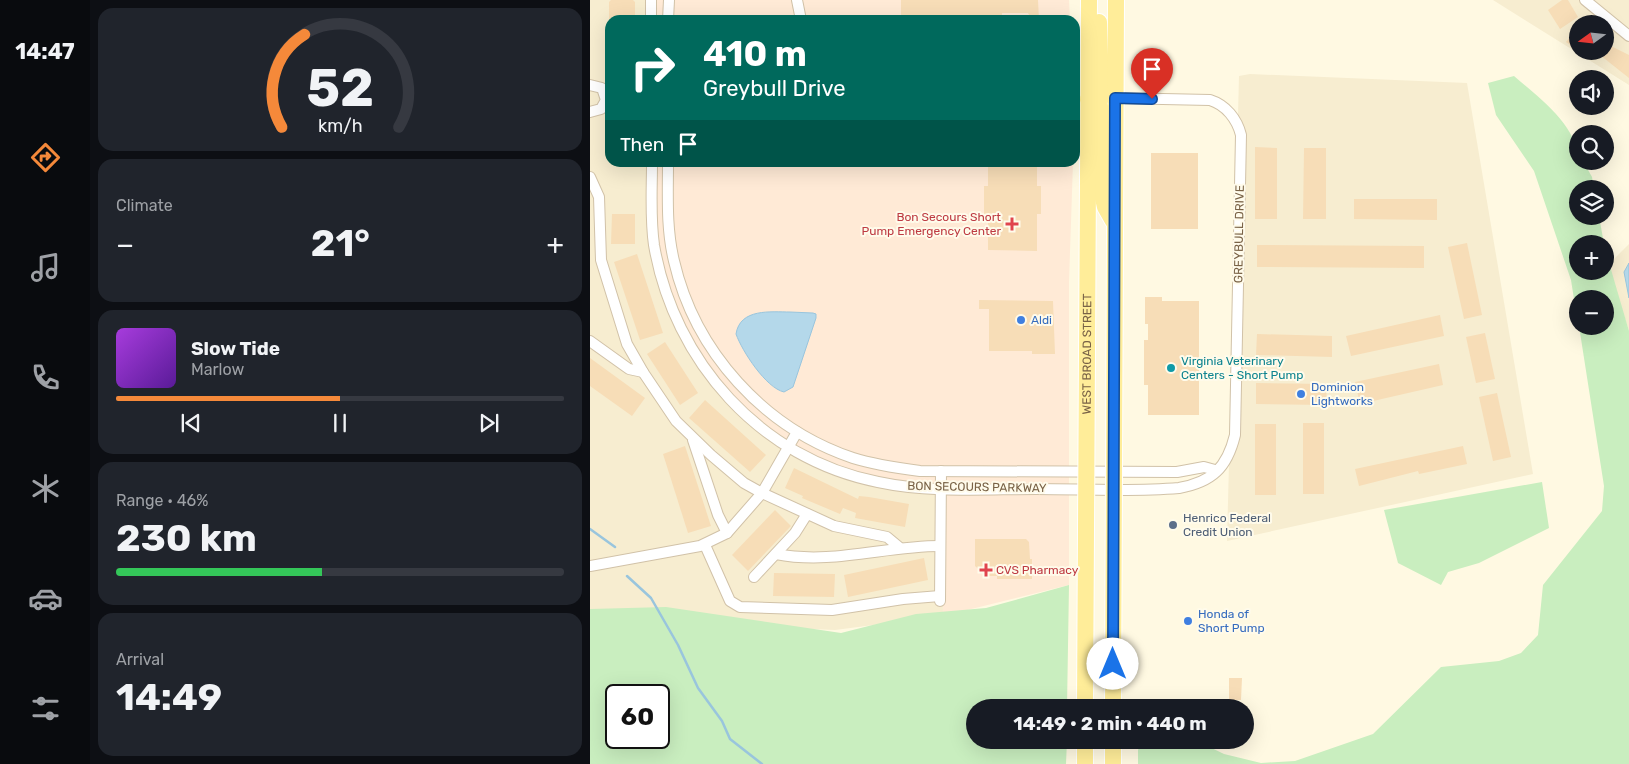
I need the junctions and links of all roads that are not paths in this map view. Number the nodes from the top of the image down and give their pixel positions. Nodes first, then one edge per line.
1 (651, 0) edge
2 (668, 0) edge
3 (797, 0) edge
4 (1088, 0) edge
5 (1100, 0) edge
6 (1116, 0) edge
7 (1585, 0) edge
8 (652, 15) edge
9 (668, 15) edge
10 (800, 15) edge
11 (1629, 36) edge
12 (590, 85) edge
13 (605, 94) edge
14 (1115, 98) junction
15 (1081, 99) edge
16 (605, 104) edge
17 (590, 113) edge
18 (652, 167) edge
19 (668, 167) edge
20 (590, 177) edge
21 (1115, 224) junction
22 (595, 252) edge
23 (590, 342) edge
24 (643, 372) junction
25 (797, 432) junction
26 (692, 437) junction
27 (788, 447) junction
28 (1215, 470) junction
29 (941, 471) junction
30 (1086, 472) junction
31 (1114, 472) junction
32 (941, 488) junction
33 (1086, 489) junction
34 (1114, 489) junction
35 (762, 493) junction
36 (807, 514) junction
37 (727, 533) junction
38 (705, 545) junction
39 (940, 546) junction
40 (899, 547) junction
41 (776, 554) junction
42 (590, 566) edge
43 (754, 577) dead end
44 (1085, 699) edge
45 (1114, 699) edge
46 (1085, 749) edge
47 (1113, 749) edge
48 (1084, 764) edge
49 (1113, 764) edge

1 - 8 street
2 - 9 street
3 - 10 street
4 - 15 main road, WEST BROAD STREET
5 - 14 main road
6 - 14 main road
7 - 11 street
12 - 13 street
14 - 21 main road
14 - 28 street, GREYBULL DRIVE
15 - 21 main road
15 - 30 main road, WEST BROAD STREET
16 - 17 street
18 - 27 street, BON SECOURS PARKWAY
19 - 25 street, BON SECOURS PARKWAY
20 - 22 street
21 - 31 main road
22 - 24 street
23 - 24 street
24 - 26 street
25 - 27 street
25 - 29 street, BON SECOURS PARKWAY
26 - 35 street
26 - 37 street
27 - 32 street, BON SECOURS PARKWAY
27 - 35 street
28 - 31 street
28 - 34 street, GREYBULL DRIVE
29 - 30 street, BON SECOURS PARKWAY
29 - 32 street
30 - 31 street, BON SECOURS PARKWAY
30 - 33 main road, WEST BROAD STREET
31 - 34 main road
32 - 33 street, BON SECOURS PARKWAY
32 - 39 street
33 - 34 street, BON SECOURS PARKWAY
33 - 44 main road, WEST BROAD STREET
34 - 45 main road
35 - 36 street
35 - 37 street
36 - 40 street
36 - 41 street
37 - 38 street
38 - 39 street
38 - 42 street
39 - 40 street
40 - 41 street
41 - 43 street
46 - 48 main road
47 - 49 main road

